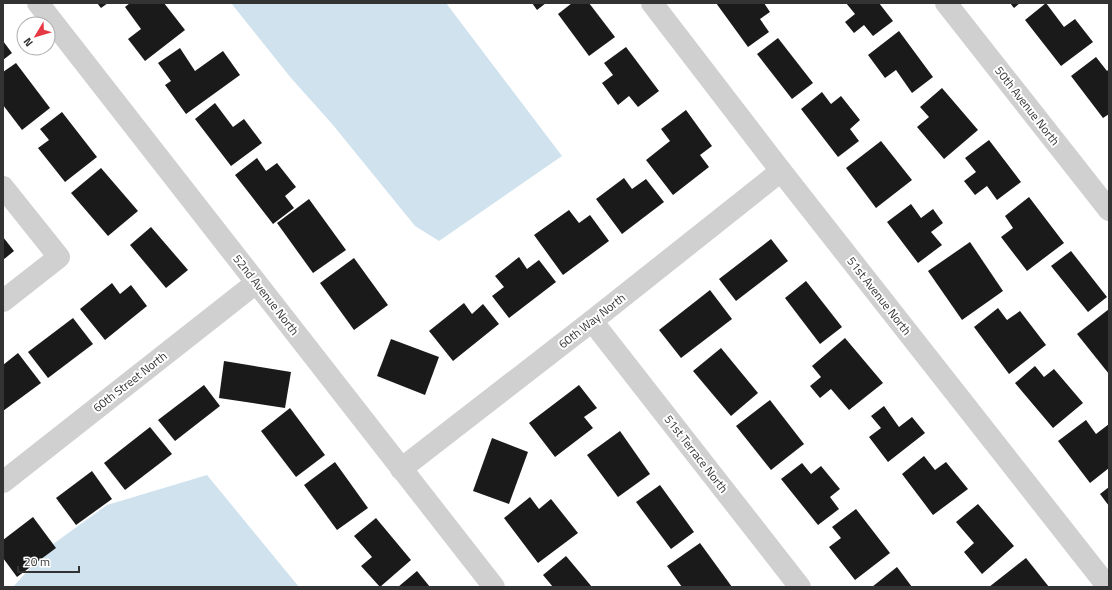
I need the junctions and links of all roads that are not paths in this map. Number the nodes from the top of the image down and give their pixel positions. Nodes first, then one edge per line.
1 (38, 3) edge
2 (652, 3) edge
3 (946, 3) edge
4 (781, 171) junction
5 (3, 187) edge
6 (1109, 210) edge
7 (256, 283) junction
8 (3, 302) edge
9 (592, 321) junction
10 (402, 469) junction
11 (3, 482) edge
12 (494, 587) edge
13 (800, 587) edge
14 (1108, 587) edge

1 - 7 street, 52nd Avenue North
2 - 4 street, 51st Avenue North
3 - 6 street, 50th Avenue North
4 - 9 street, 60th Way North
4 - 14 street, 51st Avenue North
5 - 8 street
7 - 10 street, 52nd Avenue North
7 - 11 street, 60th Street North
9 - 10 street, 60th Way North
9 - 13 street, 51st Terrace North
10 - 12 street, 52nd Avenue North

